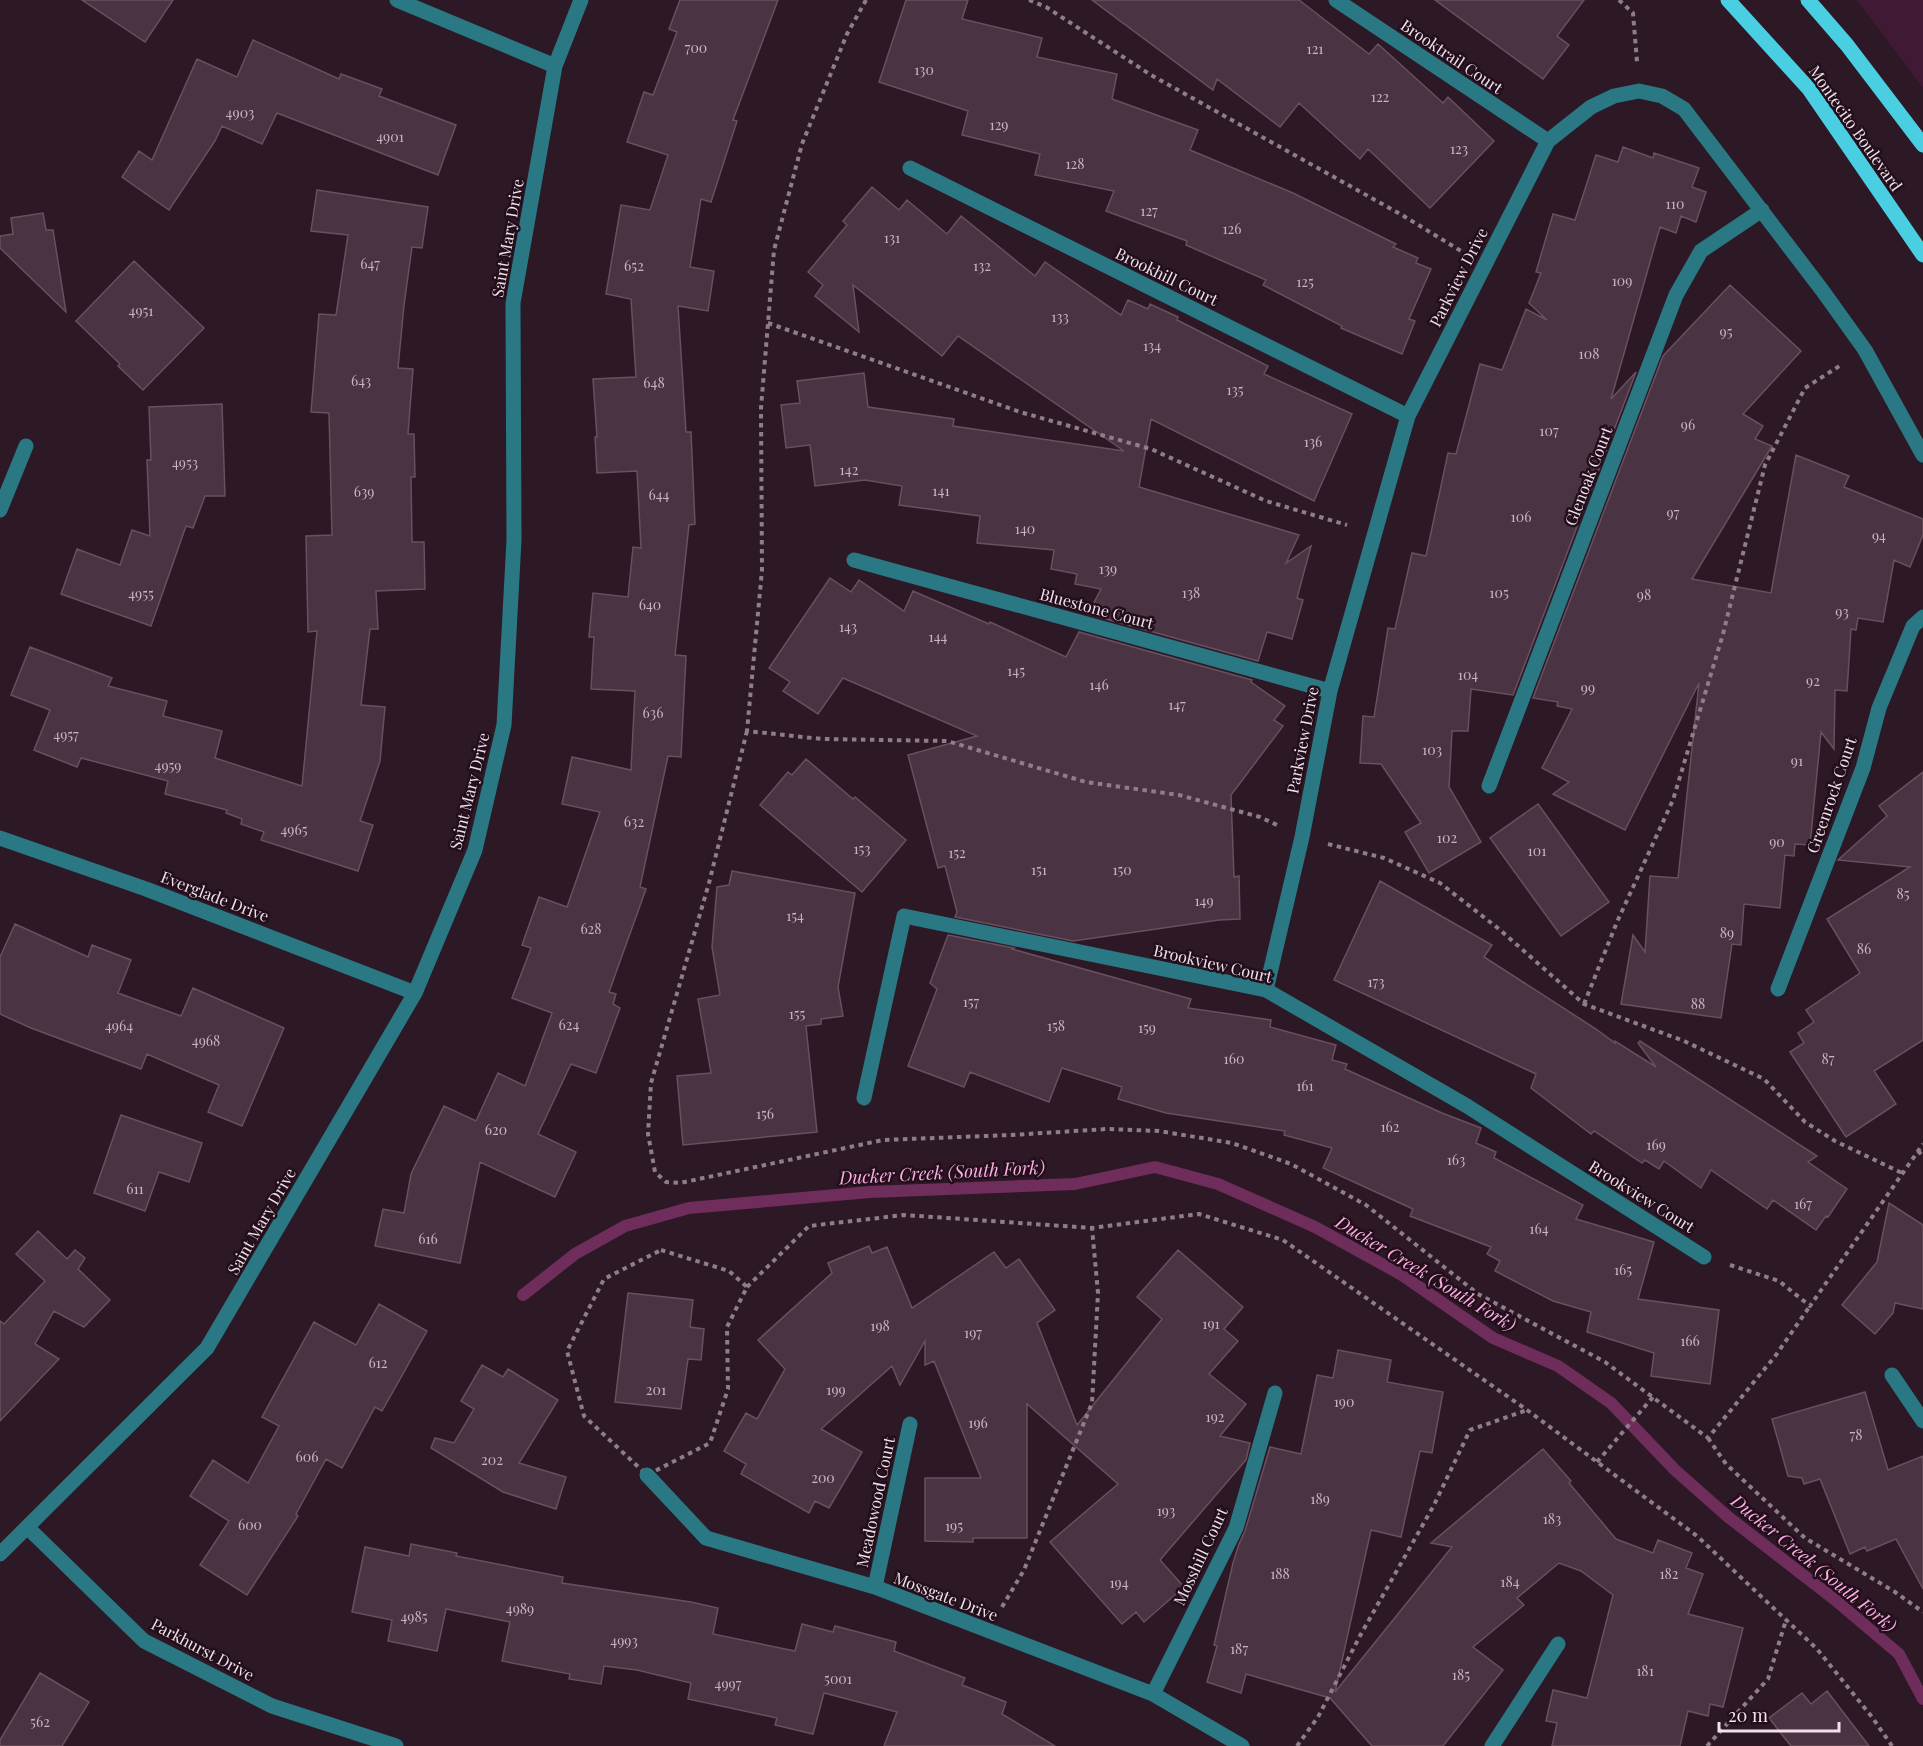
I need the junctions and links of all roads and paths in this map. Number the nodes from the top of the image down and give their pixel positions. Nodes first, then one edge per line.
1 (397, 0) edge
2 (581, 0) edge
3 (1029, 0) edge
4 (1336, 0) edge
5 (1619, 0) edge
6 (1728, 0) edge
7 (1808, 0) edge
8 (555, 66) junction
9 (1639, 91) junction
10 (1548, 141) junction
11 (1923, 145) edge
12 (910, 168) dead end
13 (1762, 210) junction
14 (1923, 255) edge
15 (1485, 266) junction
16 (768, 323) dead end
17 (1864, 351) junction
18 (1408, 416) junction
19 (26, 446) dead end
20 (1923, 455) edge
21 (0, 510) edge
22 (1375, 533) junction
23 (855, 560) dead end
24 (1923, 617) edge
25 (1330, 691) junction
26 (747, 731) dead end
27 (1490, 786) dead end
28 (1302, 837) junction
29 (0, 838) edge
30 (1778, 989) dead end
31 (1266, 990) junction
32 (415, 993) junction
33 (1584, 1004) junction
34 (864, 1098) dead end
35 (1923, 1144) edge
36 (1918, 1151) junction
37 (1923, 1156) edge
38 (1902, 1173) junction
39 (1092, 1228) junction
40 (1704, 1257) joint
41 (747, 1287) junction
42 (1810, 1306) junction
43 (1892, 1375) dead end
44 (1275, 1394) dead end
45 (1653, 1397) junction
46 (1527, 1410) junction
47 (1923, 1421) edge
48 (910, 1424) dead end
49 (1708, 1438) junction
50 (1597, 1462) junction
51 (647, 1475) junction
52 (27, 1527) junction
53 (0, 1554) edge
54 (875, 1587) junction
55 (1923, 1612) edge
56 (1786, 1620) junction
57 (987, 1631) junction
58 (1558, 1644) dead end
59 (1153, 1694) junction
60 (396, 1746) edge
61 (1242, 1746) edge
62 (1297, 1746) edge
63 (1492, 1746) edge
64 (1707, 1746) edge
65 (1892, 1746) edge

1 - 8 street
2 - 8 street, Saint Mary Drive
3 - 15 path
4 - 10 street, Brooktrail Court
5 - 9 path
6 - 14 main road, Montecito Boulevard
7 - 11 main road
8 - 32 street, Saint Mary Drive
9 - 10 street, Parkview Drive
9 - 13 street, Parkview Drive
10 - 15 street, Parkview Drive
12 - 18 street, Brookhill Court
13 - 17 street, Parkview Drive
13 - 27 street, Glenoak Court
15 - 18 street, Parkview Drive
16 - 22 path
17 - 20 street, Parkview Drive
17 - 33 path
18 - 22 street, Parkview Drive
19 - 21 street
22 - 25 street, Parkview Drive
23 - 25 street, Bluestone Court
24 - 30 street, Greenrock Court
25 - 28 street, Parkview Drive
26 - 45 path
28 - 31 street, Parkview Drive
28 - 33 path
29 - 32 street, Everglade Drive
31 - 34 street, Brookview Court
31 - 40 street, Brookview Court
32 - 52 street, Saint Mary Drive
33 - 38 path
35 - 36 path
36 - 37 path
36 - 38 path
38 - 42 path
39 - 41 path
39 - 46 path
39 - 57 path
40 - 42 path
41 - 51 path
41 - 51 path
42 - 49 path
43 - 47 street
44 - 59 street, Mosshill Court
45 - 49 path
45 - 50 path
46 - 50 path
46 - 62 path
48 - 54 street, Meadowood Court
49 - 55 path
50 - 56 path
51 - 54 street, Mossgate Drive
52 - 53 street, Saint Mary Drive
52 - 60 street, Parkhurst Drive
54 - 57 street, Mossgate Drive
56 - 64 path
56 - 65 path
57 - 59 street, Mossgate Drive
58 - 63 street
59 - 61 street, Mossgate Drive

